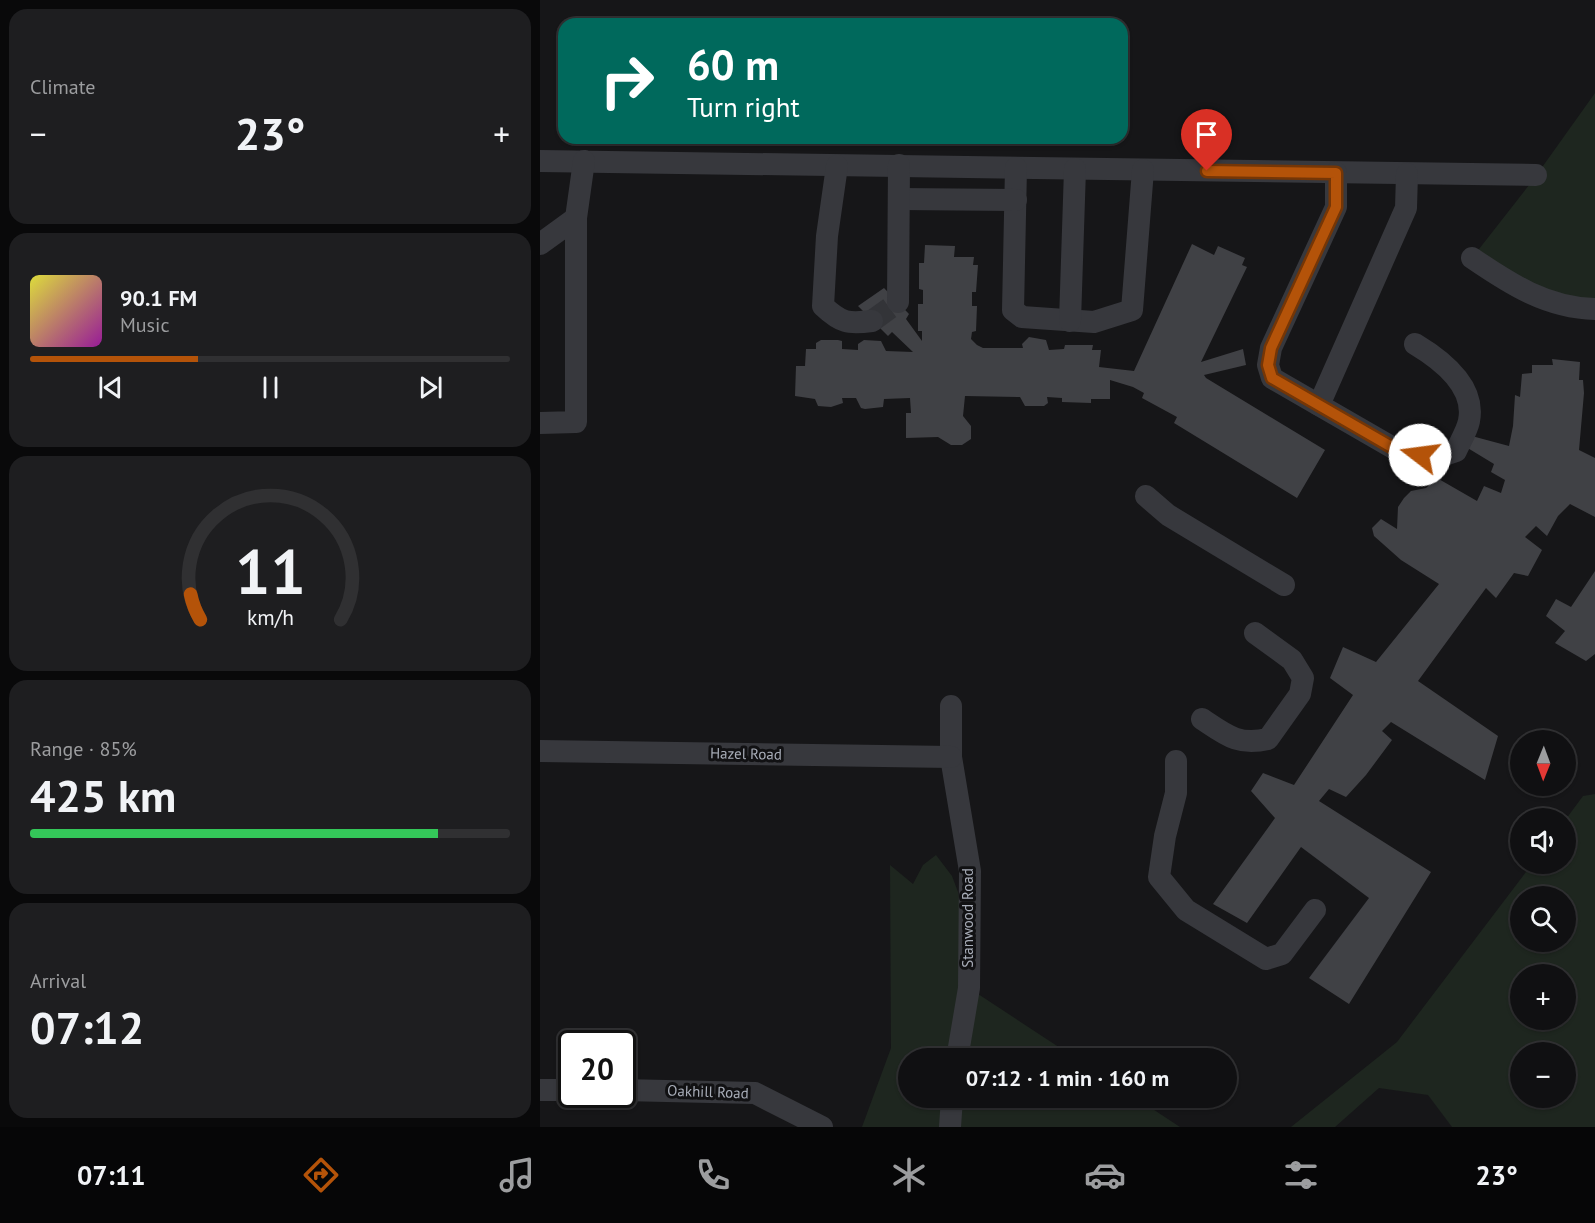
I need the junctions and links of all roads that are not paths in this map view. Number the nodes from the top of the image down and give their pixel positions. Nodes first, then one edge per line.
1 (540, 161) edge
2 (584, 161) junction
3 (899, 165) junction
4 (837, 166) junction
5 (1016, 168) junction
6 (1075, 169) junction
7 (1143, 170) junction
8 (1336, 173) junction
9 (1407, 174) junction
10 (1536, 175) dead end
11 (898, 199) junction
12 (1016, 200) junction
13 (576, 218) junction
14 (540, 244) edge
15 (1472, 258) dead end
16 (898, 302) dead end
17 (1595, 309) edge
18 (872, 321) tunnel mouth
19 (1070, 321) junction
20 (1415, 344) dead end
21 (1318, 405) junction
22 (540, 423) edge
23 (1146, 496) dead end
24 (1284, 585) dead end
25 (1254, 633) dead end
26 (951, 706) dead end
27 (1202, 719) dead end
28 (540, 751) edge
29 (951, 757) junction
30 (1176, 761) dead end
31 (1315, 910) dead end
32 (959, 1048) edge
33 (540, 1090) edge
34 (558, 1090) edge
35 (636, 1090) edge
36 (951, 1108) edge
37 (822, 1127) edge
38 (950, 1127) edge

1 - 2 street
2 - 4 street
2 - 13 street
3 - 4 street
3 - 5 street
3 - 11 street
4 - 18 street
5 - 6 street
5 - 12 street
6 - 7 street
6 - 19 street
7 - 8 street
7 - 19 street
8 - 9 street
8 - 21 street
9 - 10 street
9 - 21 street
11 - 12 street
11 - 16 street
12 - 19 street
13 - 14 street
13 - 22 street
15 - 17 street
20 - 21 street
23 - 24 street
25 - 27 street
26 - 29 street, Stanwood Road
28 - 29 street, Hazel Road
29 - 32 street, Stanwood Road
30 - 31 street
33 - 34 street
35 - 37 street, Oakhill Road
36 - 38 street

